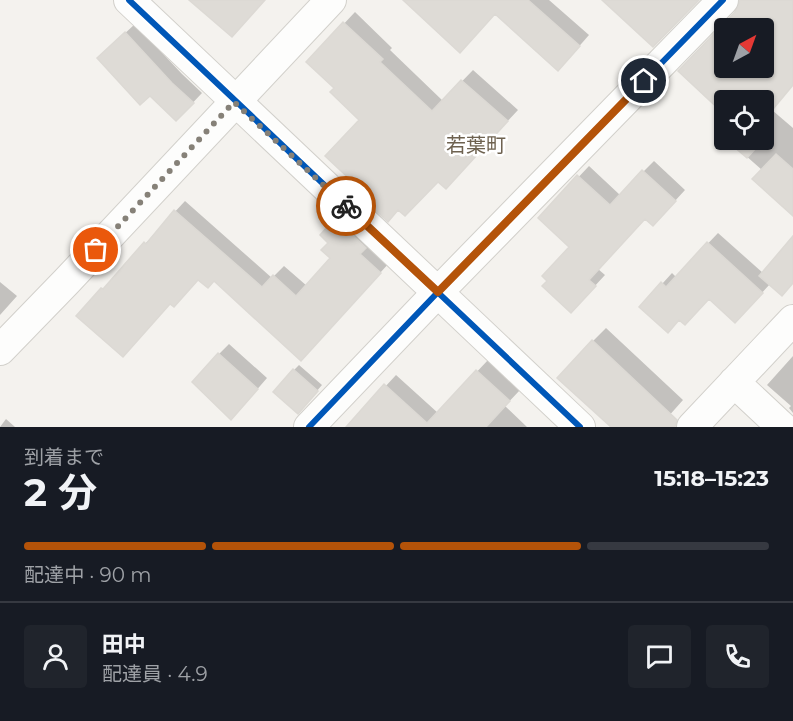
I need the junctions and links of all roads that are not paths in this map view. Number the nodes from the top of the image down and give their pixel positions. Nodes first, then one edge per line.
1 (129, 0) edge
2 (331, 0) edge
3 (723, 0) edge
4 (234, 102) junction
5 (438, 292) junction
6 (793, 320) edge
7 (0, 350) edge
8 (734, 382) junction
9 (309, 427) edge
10 (580, 427) edge
11 (692, 427) edge
12 (782, 427) edge

1 - 4 street
2 - 4 street
3 - 5 street
4 - 5 street
4 - 7 street
5 - 9 street
5 - 10 street
6 - 8 street
8 - 11 street
8 - 12 street

